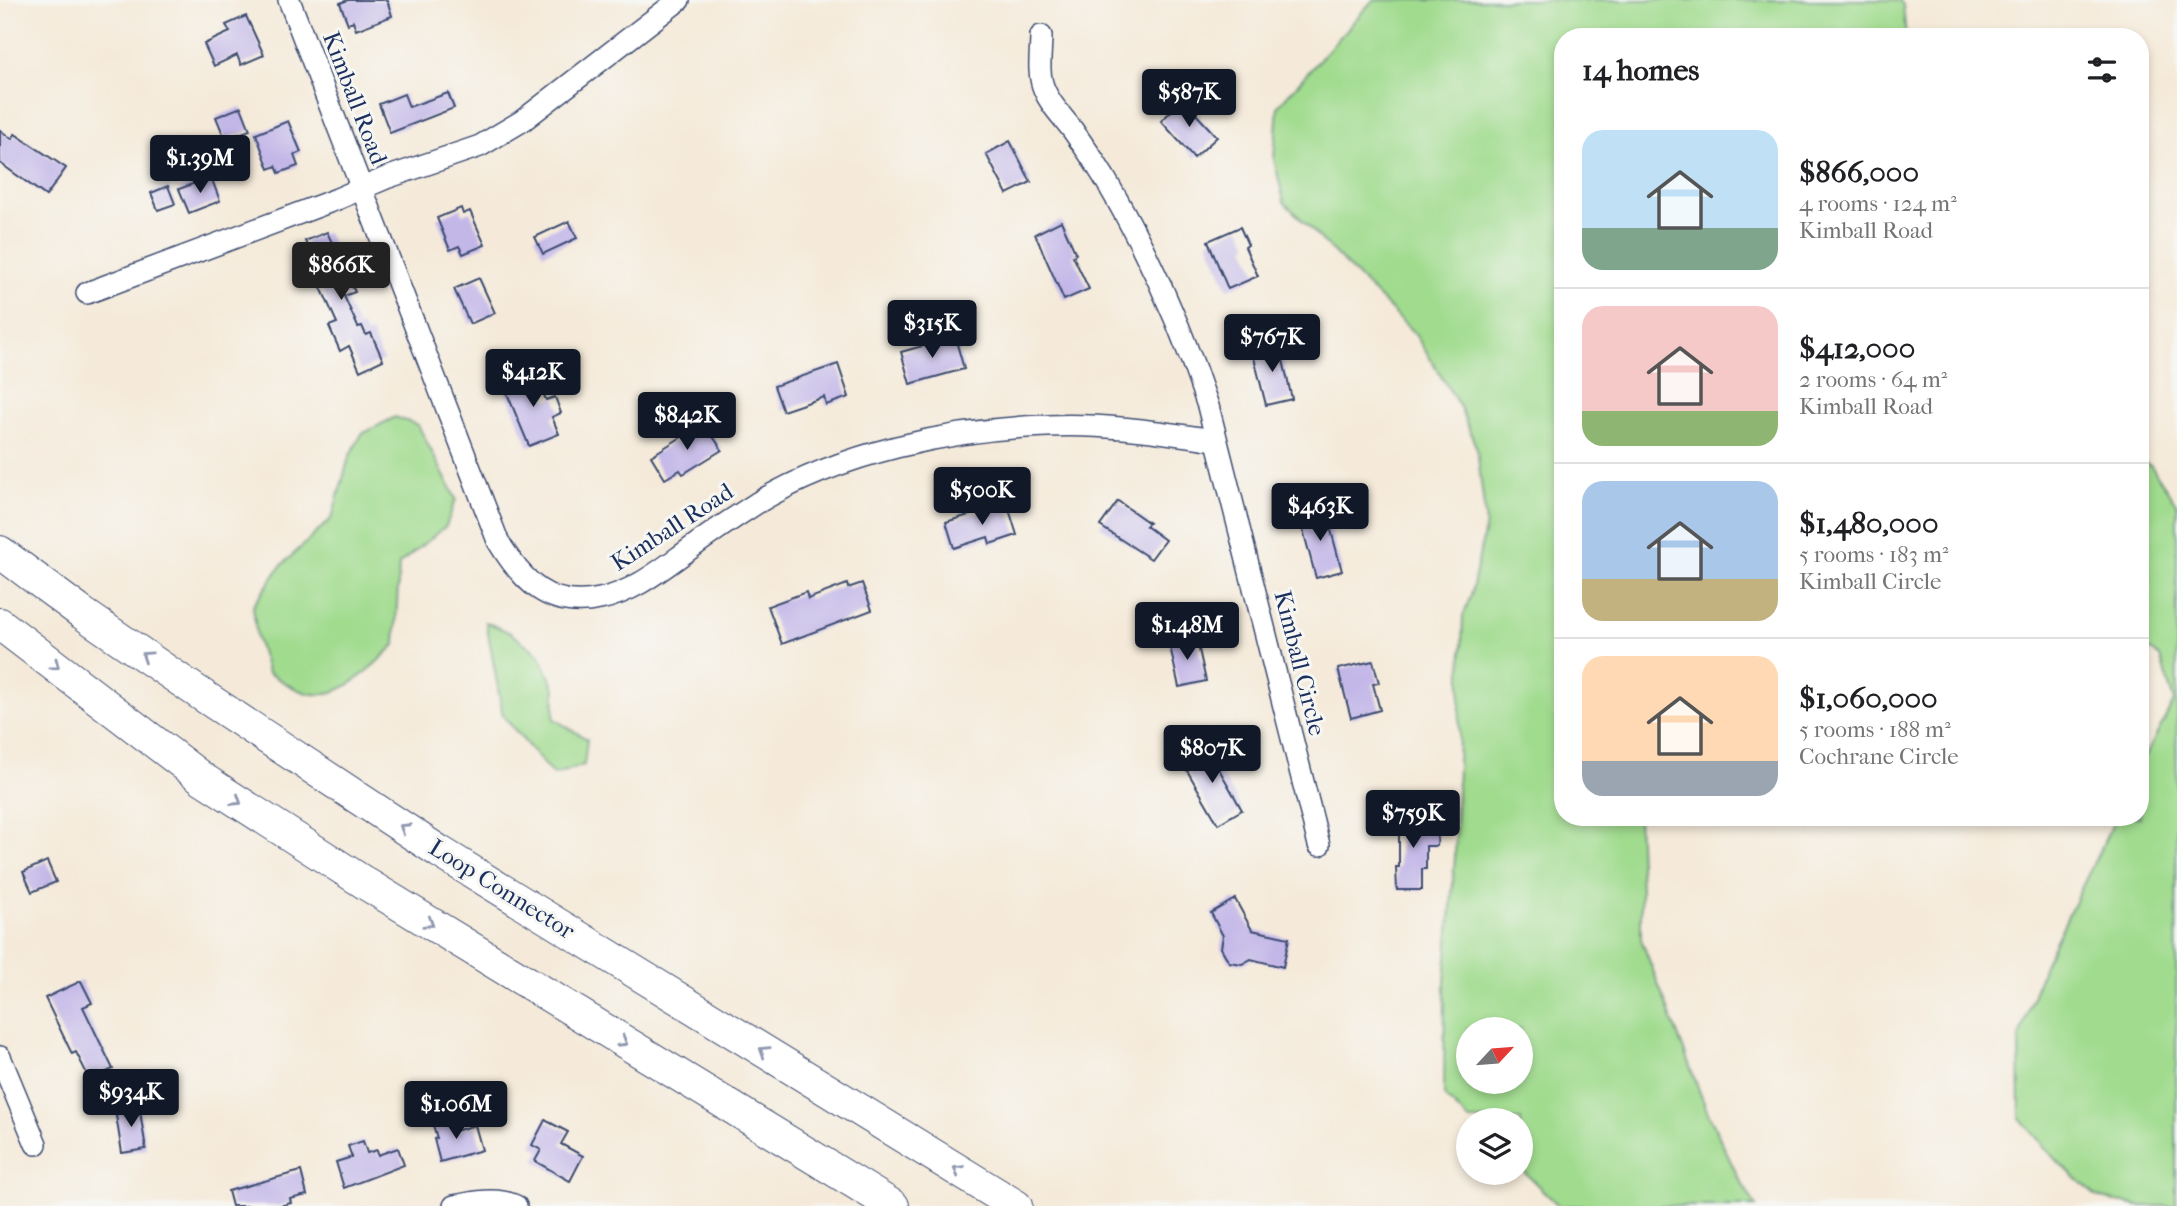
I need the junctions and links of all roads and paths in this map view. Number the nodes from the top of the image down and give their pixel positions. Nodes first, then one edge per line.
1 (289, 0) edge
2 (679, 0) edge
3 (1041, 36) dead end
4 (361, 188) junction
5 (87, 293) dead end
6 (1215, 440) junction
7 (0, 542) edge
8 (0, 552) edge
9 (82, 613) junction
10 (0, 624) edge
11 (1319, 845) dead end
12 (0, 1057) edge
13 (36, 1144) dead end
14 (454, 1206) edge
15 (516, 1206) edge
16 (893, 1206) edge
17 (1016, 1206) edge

1 - 4 street, Kimball Road
2 - 4 street
3 - 6 street, Kimball Circle
4 - 5 street
4 - 6 street, Kimball Road
6 - 11 street, Kimball Circle
7 - 9 highway
8 - 9 highway, Loop Connector
17 -> 9 highway, Loop Connector
10 -> 16 highway
12 - 13 street
14 - 15 street

